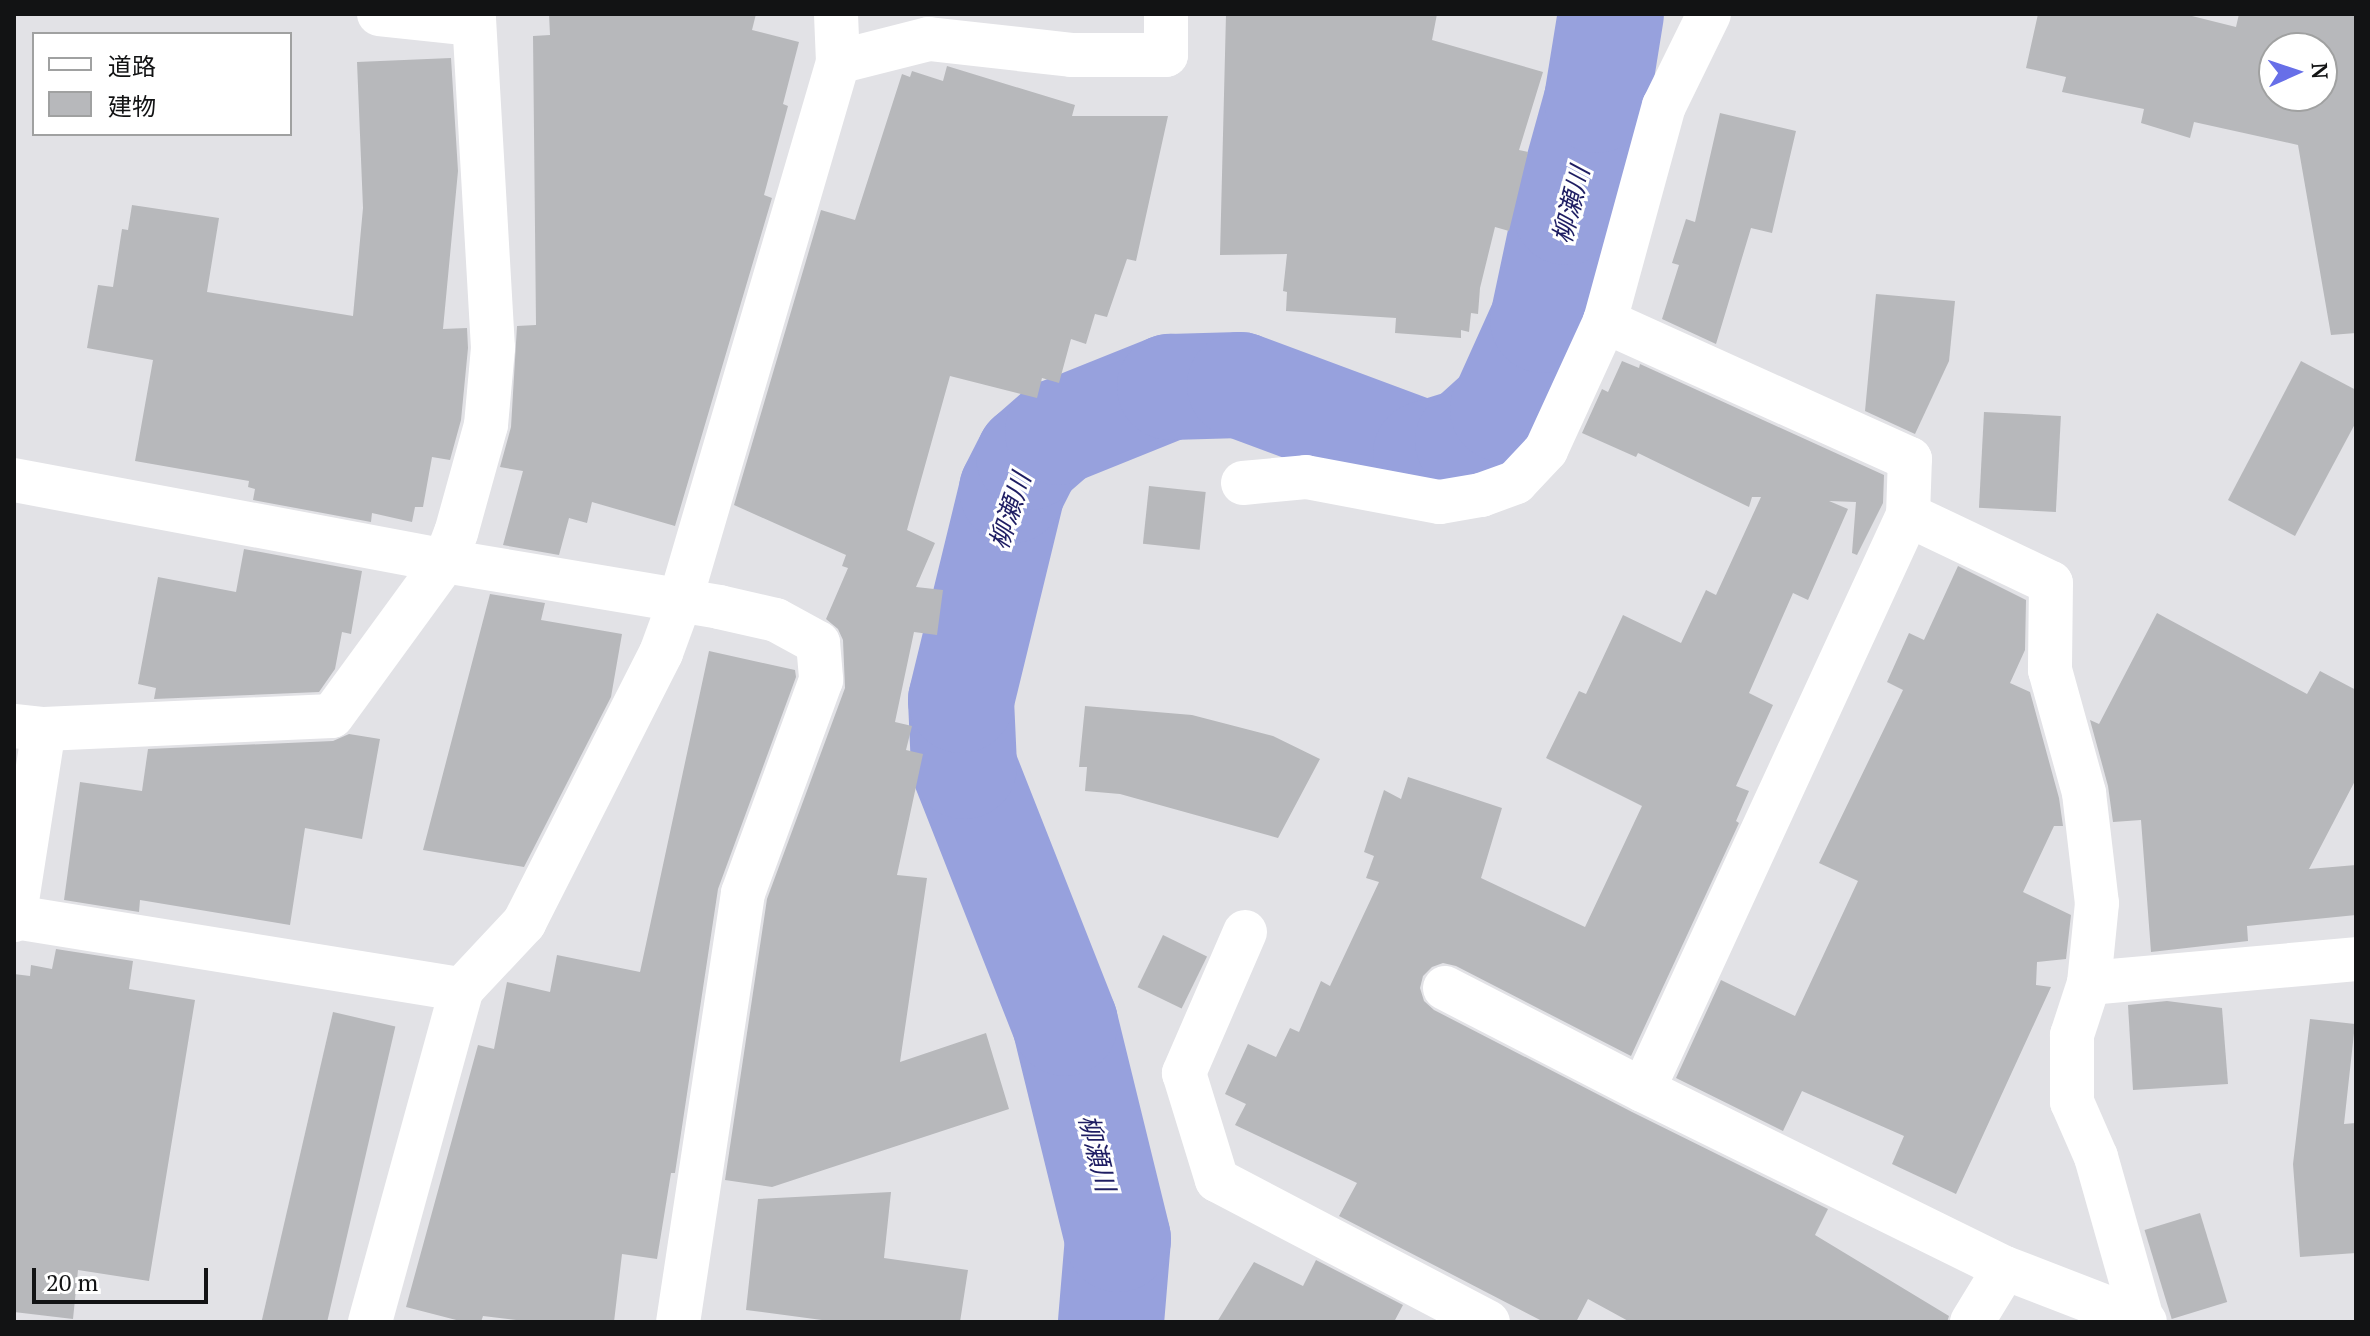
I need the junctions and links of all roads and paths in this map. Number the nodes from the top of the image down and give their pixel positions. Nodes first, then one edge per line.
1 (379, 14) edge
2 (836, 14) edge
3 (1166, 14) edge
4 (1709, 14) edge
5 (474, 19) edge
6 (838, 62) junction
7 (1605, 321) junction
8 (14, 480) edge
9 (1243, 483) dead end
10 (1908, 515) junction
11 (445, 561) junction
12 (680, 601) junction
13 (29, 727) edge
14 (14, 918) edge
15 (1245, 932) dead end
16 (2356, 959) edge
17 (2089, 983) junction
18 (1445, 988) dead end
19 (462, 989) junction
20 (1643, 1090) junction
21 (2005, 1268) junction
22 (1432, 1309) edge
23 (682, 1321) edge
24 (2144, 1321) edge
25 (370, 1322) edge
26 (1488, 1322) edge
27 (1972, 1322) edge

1 - 5 street
2 - 6 street
3 - 6 street
4 - 7 street
5 - 11 street
6 - 12 street
7 - 9 street
7 - 10 street
8 - 11 street
10 - 17 street
10 - 20 street
11 - 12 street
11 - 13 street
12 - 19 street
12 - 23 street
13 - 14 street
14 - 19 street
15 - 22 street
16 - 17 street
17 - 24 street
18 - 20 street
19 - 25 street
20 - 21 street
21 - 24 street
21 - 27 street
22 - 26 street

